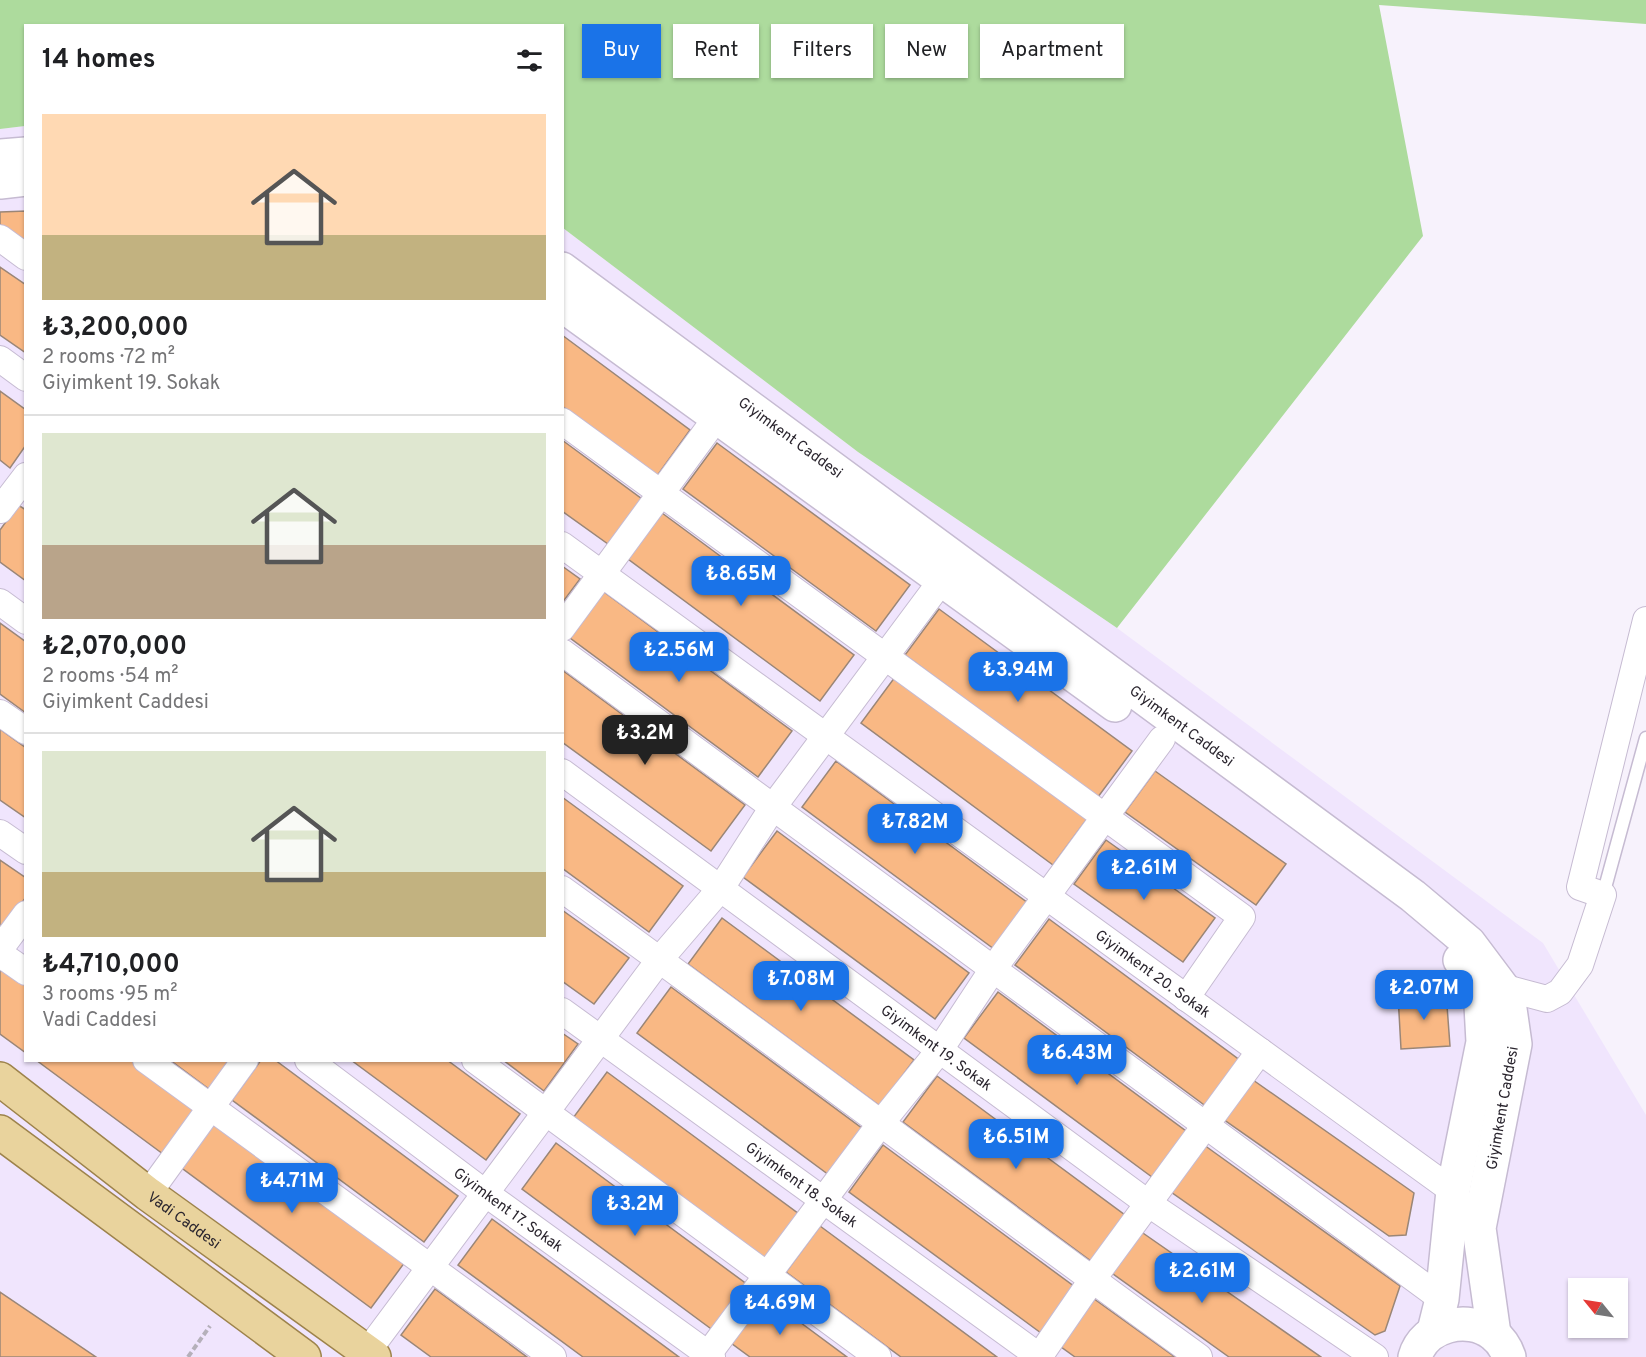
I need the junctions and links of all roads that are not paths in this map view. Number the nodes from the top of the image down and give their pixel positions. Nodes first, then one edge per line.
1 (24, 154) edge
2 (0, 156) edge
3 (24, 179) edge
4 (0, 182) edge
5 (0, 238) edge
6 (24, 256) edge
7 (564, 270) edge
8 (564, 306) edge
9 (0, 359) edge
10 (24, 377) edge
11 (717, 417) junction
12 (564, 422) edge
13 (662, 493) junction
14 (564, 546) edge
15 (602, 574) junction
16 (942, 580) junction
17 (0, 602) edge
18 (24, 620) edge
19 (1646, 620) edge
20 (564, 625) edge
21 (564, 653) edge
22 (885, 657) junction
23 (0, 713) edge
24 (24, 730) edge
25 (826, 736) junction
26 (1646, 738) edge
27 (1162, 739) junction
28 (564, 773) edge
29 (773, 807) junction
30 (1105, 817) junction
31 (0, 833) edge
32 (24, 849) edge
33 (721, 888) junction
34 (564, 890) edge
35 (1603, 895) junction
36 (1046, 896) junction
37 (24, 917) edge
38 (0, 948) edge
39 (0, 954) edge
40 (660, 959) junction
41 (993, 969) junction
42 (24, 971) edge
43 (1491, 987) junction
44 (1186, 998) junction
45 (564, 1012) edge
46 (600, 1039) junction
47 (939, 1050) junction
48 (1260, 1051) junction
49 (150, 1062) edge
50 (244, 1062) edge
51 (311, 1062) edge
52 (479, 1062) edge
53 (0, 1079) edge
54 (211, 1107) junction
55 (546, 1112) junction
56 (881, 1123) junction
57 (1206, 1125) junction
58 (0, 1132) edge
59 (1453, 1191) junction
60 (485, 1193) junction
61 (148, 1194) junction
62 (823, 1199) junction
63 (1149, 1204) junction
64 (430, 1267) junction
65 (767, 1274) junction
66 (1092, 1280) junction
67 (1442, 1299) junction
68 (1424, 1344) edge
69 (1509, 1348) edge
70 (371, 1355) edge
71 (709, 1356) edge
72 (304, 1357) edge
73 (553, 1357) edge
74 (878, 1357) edge
75 (1040, 1357) edge
76 (1199, 1357) edge
77 (1375, 1357) edge

1 - 2 street
3 - 4 street
5 - 6 street
7 - 43 street, Giyimkent Caddesi
8 - 11 street, Giyimkent Caddesi
9 - 10 street
11 - 13 street
11 - 16 street, Giyimkent Caddesi
12 - 13 street
13 - 15 street
13 - 22 street
14 - 15 street, Giyimkent 20. Sokak
15 - 20 street
15 - 25 street, Giyimkent 20. Sokak
16 - 22 street
16 - 27 street, Giyimkent Caddesi
17 - 18 street
19 - 35 street
21 - 29 street
22 - 25 street
22 - 30 street
23 - 24 street
25 - 29 street
25 - 36 street, Giyimkent 20. Sokak
26 - 35 lane
27 - 30 street
27 - 43 street, Giyimkent Caddesi
28 - 33 street, Giyimkent 19. Sokak
29 - 33 street
29 - 41 street
30 - 36 street
30 - 44 street
31 - 32 street
33 - 40 street
33 - 47 street, Giyimkent 19. Sokak
34 - 40 street
35 - 43 street
36 - 41 street
36 - 44 street, Giyimkent 20. Sokak
37 - 38 street
39 - 42 street
40 - 46 street
40 - 56 street
41 - 47 street
41 - 57 street
43 - 59 street, Giyimkent Caddesi
43 - 69 street, Giyimkent Caddesi
44 - 48 street, Giyimkent 20. Sokak
45 - 46 street, Giyimkent 18. Sokak
46 - 55 street
46 - 62 street, Giyimkent 18. Sokak
47 - 56 street
47 - 63 street, Giyimkent 19. Sokak
48 - 57 street
48 - 59 street, Giyimkent 20. Sokak
49 - 54 street
50 - 54 street
51 - 60 street, Giyimkent 17. Sokak
52 - 55 street
53 - 61 main road, Vadi Caddesi
54 - 61 street
54 - 64 street
55 - 60 street
55 - 65 street
56 - 62 street
56 - 66 street
57 - 63 street
57 - 67 street
58 - 72 main road
59 - 67 street, Giyimkent Caddesi
60 - 64 street
60 - 71 street, Giyimkent 17. Sokak
61 - 70 main road, Vadi Caddesi
62 - 65 street
62 - 75 street, Giyimkent 18. Sokak
63 - 66 street
63 - 77 street, Giyimkent 19. Sokak
64 - 70 street
64 - 73 street
65 - 71 street
65 - 74 street
66 - 75 street
66 - 76 street
67 - 68 street, Giyimkent Caddesi
68 - 69 street

